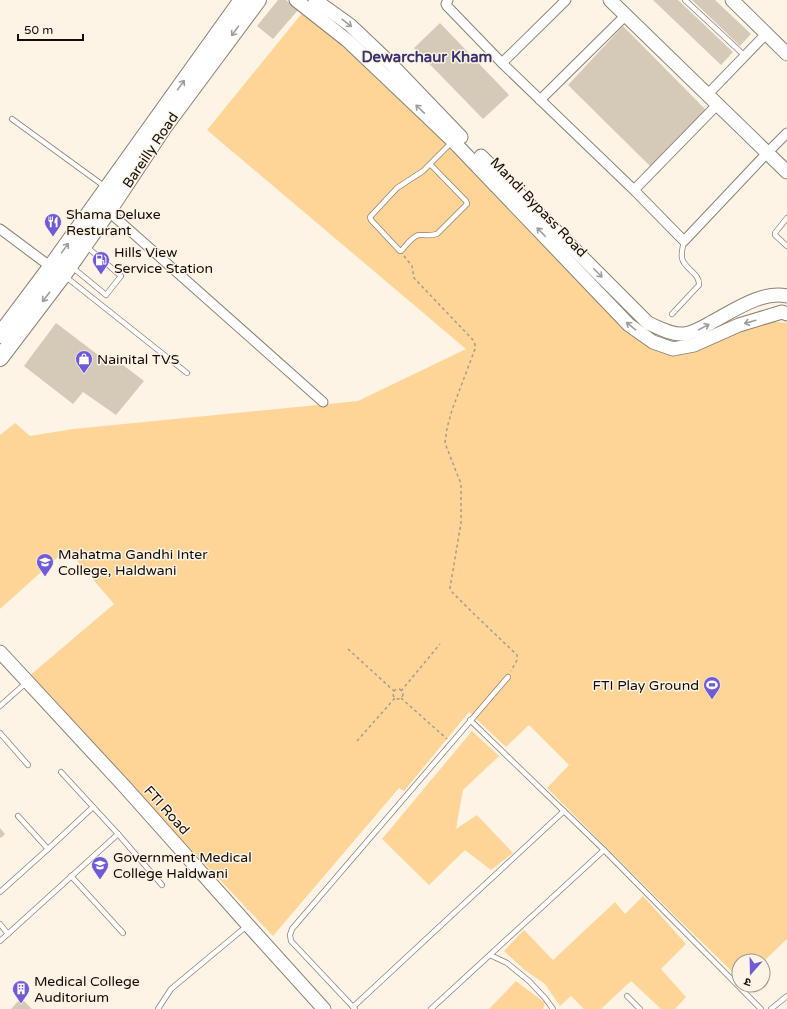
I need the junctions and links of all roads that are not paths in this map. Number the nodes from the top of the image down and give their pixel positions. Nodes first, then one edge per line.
1 (242, 0) edge
2 (258, 0) edge
3 (296, 0) edge
4 (315, 0) edge
5 (566, 0) edge
6 (610, 0) edge
7 (685, 0) edge
8 (732, 0) edge
9 (445, 1) edge
10 (626, 15) junction
11 (767, 34) junction
12 (787, 54) edge
13 (745, 56) junction
14 (502, 63) junction
15 (707, 95) junction
16 (540, 100) junction
17 (717, 105) junction
18 (12, 119) dead end
19 (787, 133) edge
20 (453, 141) junction
21 (767, 154) junction
22 (430, 164) junction
23 (787, 172) edge
24 (107, 188) junction
25 (634, 190) junction
26 (108, 211) junction
27 (787, 218) edge
28 (0, 229) edge
29 (684, 241) junction
30 (84, 245) junction
31 (787, 246) edge
32 (61, 269) junction
33 (787, 296) edge
34 (672, 314) dead end
35 (787, 314) edge
36 (2, 329) edge
37 (0, 358) edge
38 (187, 373) dead end
39 (323, 402) dead end
40 (0, 652) edge
41 (508, 677) road end
42 (28, 682) junction
43 (0, 706) edge
44 (470, 720) junction
45 (0, 733) edge
46 (28, 765) dead end
47 (61, 772) dead end
48 (93, 807) junction
49 (564, 811) junction
50 (18, 816) dead end
51 (118, 834) junction
52 (48, 849) junction
53 (604, 850) junction
54 (71, 876) junction
55 (162, 885) dead end
56 (0, 892) edge
57 (0, 924) edge
58 (248, 925) junction
59 (122, 933) dead end
60 (8, 934) junction
61 (0, 941) edge
62 (490, 955) junction
63 (627, 996) dead end
64 (787, 996) edge
65 (354, 1008) edge
66 (551, 1008) edge
67 (158, 1009) edge
68 (324, 1009) edge
69 (431, 1009) edge
70 (640, 1009) edge
71 (761, 1009) edge
72 (771, 1009) edge

24 -> 1 highway, Bareilly Road
2 -> 26 highway, Bareilly Road
20 -> 3 main road, Mandi Bypass Road
4 -> 33 main road, Mandi Bypass Road
5 - 14 street
6 - 10 main road
7 - 13 lane
8 - 11 main road
9 - 14 street
10 - 15 main road
10 - 16 street
11 - 12 main road
11 - 13 street
13 - 15 street
14 - 16 street
15 - 17 main road
16 - 25 street
17 - 21 main road
17 - 25 street
18 - 24 lane
19 - 21 street
20 - 22 lane
35 -> 20 main road, Mandi Bypass Road
21 - 23 main road
21 - 29 street
22 - 22 lane
32 -> 24 highway, Bareilly Road
25 - 29 street
26 - 30 highway, Bareilly Road
26 - 39 street
27 - 31 lane
28 - 32 street
29 - 34 lane
30 - 32 highway, Bareilly Road
30 - 32 lane
32 - 36 highway, Bareilly Road
32 -> 37 highway, Bareilly Road
32 - 38 lane
40 - 42 main road, FTI Road
41 - 44 lane
42 - 43 lane
42 - 58 main road, FTI Road
44 - 49 lane
44 - 65 lane
45 - 46 lane
47 - 48 lane
48 - 51 lane
48 - 52 lane
49 - 53 lane
49 - 65 lane
50 - 52 lane
51 - 54 lane
51 - 55 lane
52 - 56 lane
53 - 62 lane
53 - 71 lane
54 - 59 lane
54 - 60 lane
57 - 60 lane
58 - 67 lane
58 - 68 main road, FTI Road
60 - 61 lane
62 - 66 lane
62 - 69 lane
63 - 70 lane
64 - 72 lane

